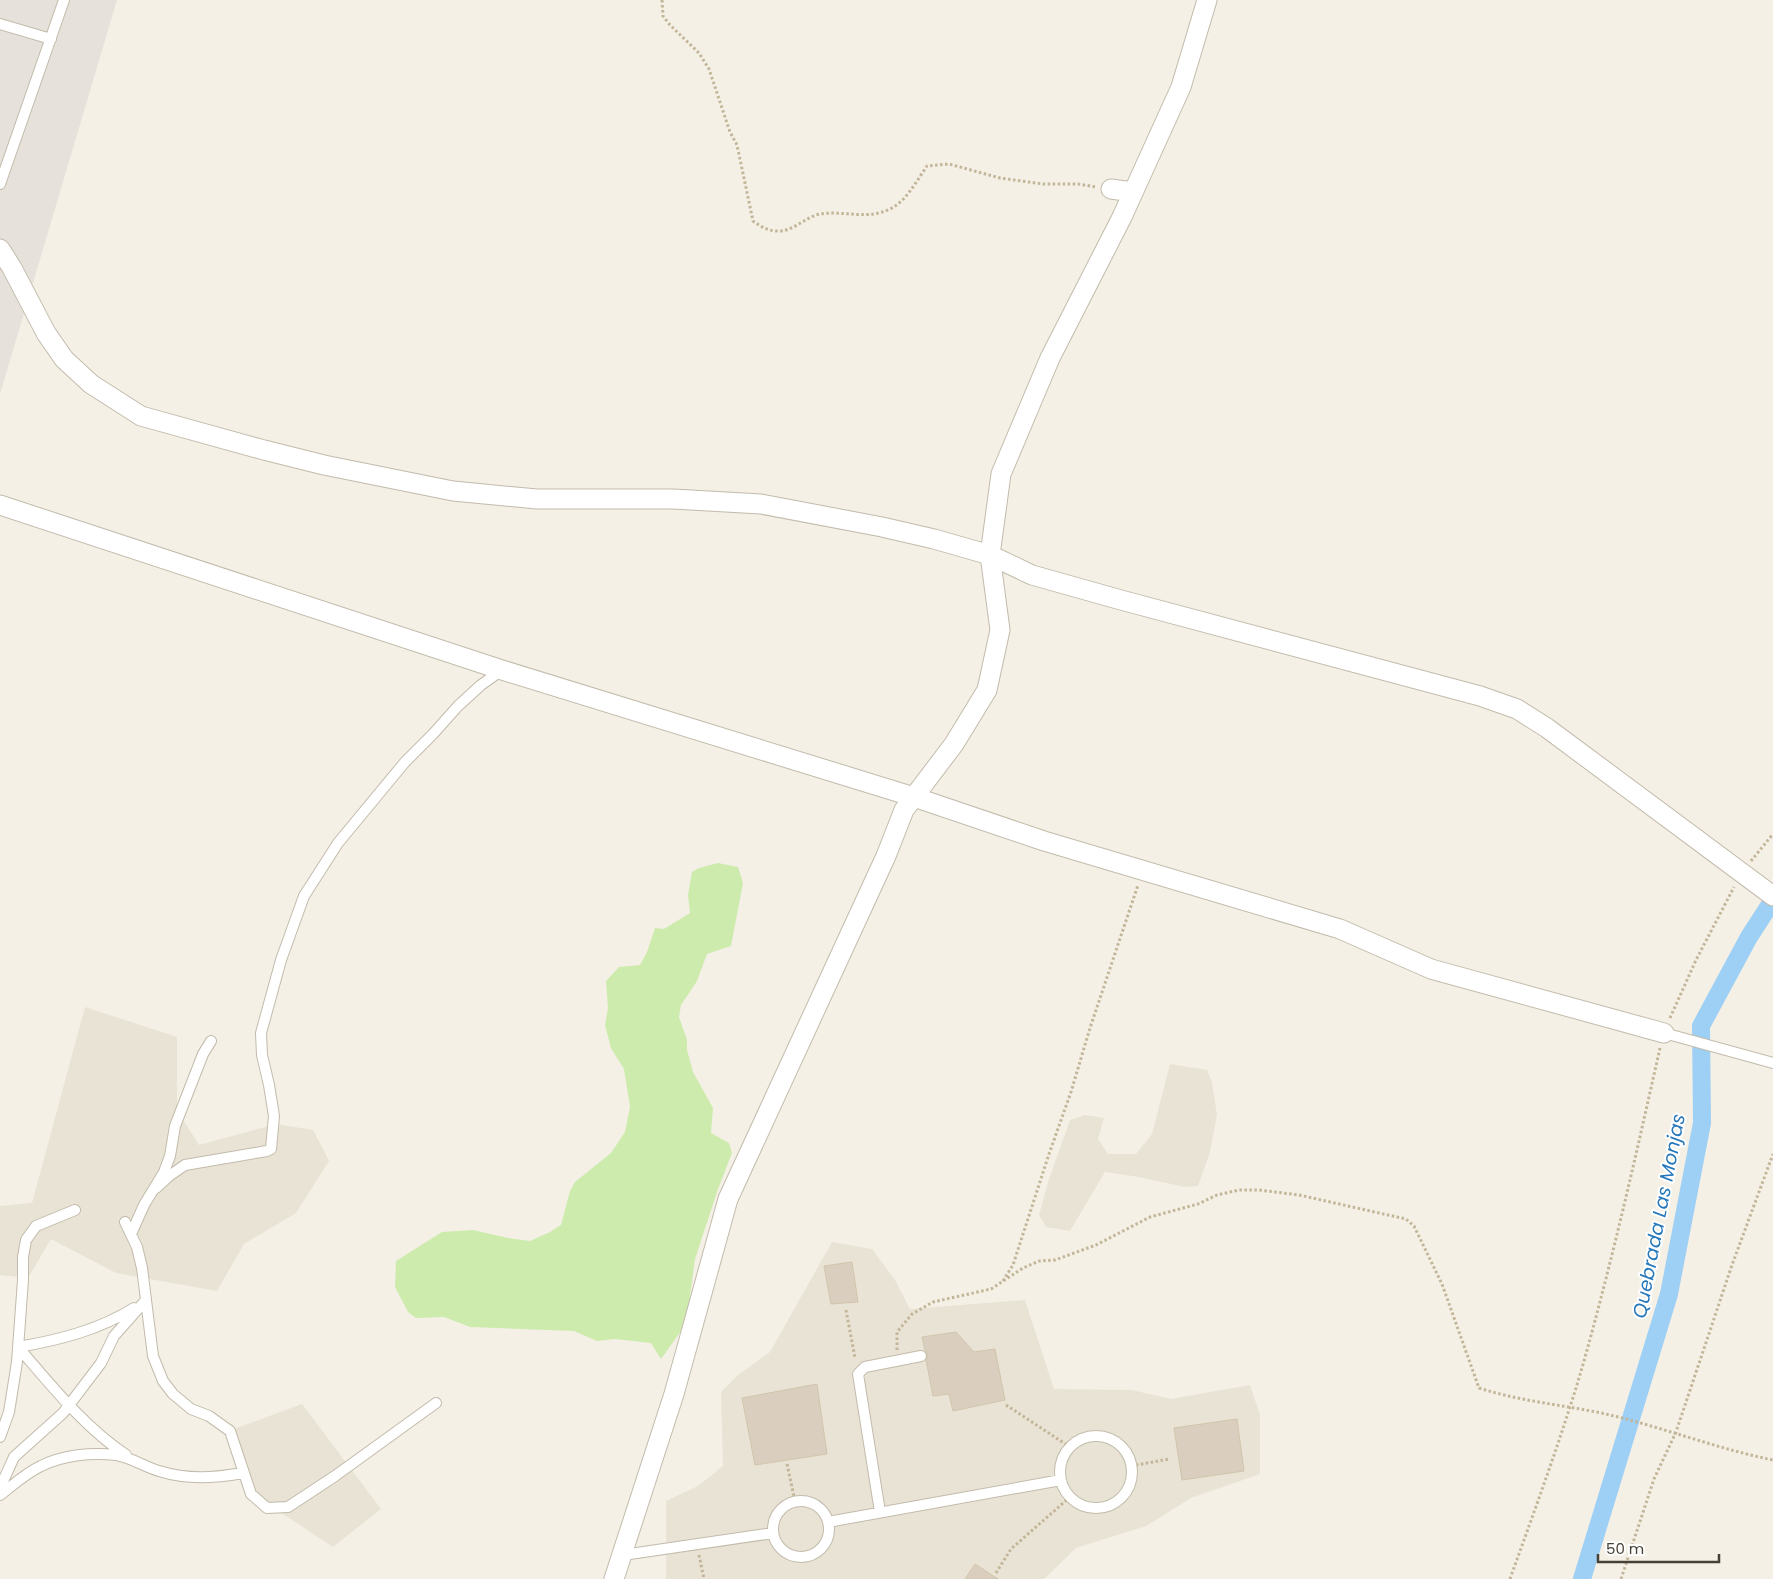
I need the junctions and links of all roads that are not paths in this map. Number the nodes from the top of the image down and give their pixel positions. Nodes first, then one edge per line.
1 (64, 0) edge
2 (1207, 0) edge
3 (0, 24) edge
4 (51, 39) junction
5 (0, 184) edge
6 (1111, 189) road end
7 (1133, 192) junction
8 (0, 249) edge
9 (0, 505) edge
10 (990, 555) junction
11 (502, 670) junction
12 (914, 797) junction
13 (1766, 891) edge
14 (1664, 1033) joint
15 (211, 1041) dead end
16 (1773, 1063) edge
17 (156, 1188) junction
18 (75, 1210) dead end
19 (125, 1222) dead end
20 (131, 1234) junction
21 (146, 1300) junction
22 (18, 1347) junction
23 (921, 1356) dead end
24 (436, 1402) dead end
25 (70, 1405) junction
26 (0, 1437) edge
27 (137, 1463) junction
28 (243, 1473) junction
29 (1061, 1480) junction
30 (0, 1488) edge
31 (0, 1495) edge
32 (880, 1512) junction
33 (828, 1522) junction
34 (773, 1533) junction
35 (623, 1556) junction
36 (614, 1579) edge

1 - 4 lane
2 - 7 street
3 - 4 lane
4 - 5 lane
6 - 7 street
7 - 10 street
8 - 10 street
9 - 11 street
10 - 12 street
10 - 13 street
11 - 12 street
11 - 17 lane
12 - 14 street
12 - 35 street
14 - 16 lane
15 - 17 lane
17 - 20 lane
18 - 22 lane
19 - 20 lane
20 - 21 lane
21 - 22 lane
21 - 25 lane
21 - 28 lane
22 - 25 lane
22 - 26 lane
23 - 32 lane
24 - 28 lane
25 - 27 lane
25 - 30 lane
27 - 28 lane
27 - 31 lane
29 - 29 lane
29 - 32 lane
32 - 33 lane
33 - 34 lane
33 - 34 lane
34 - 35 lane
35 - 36 street

